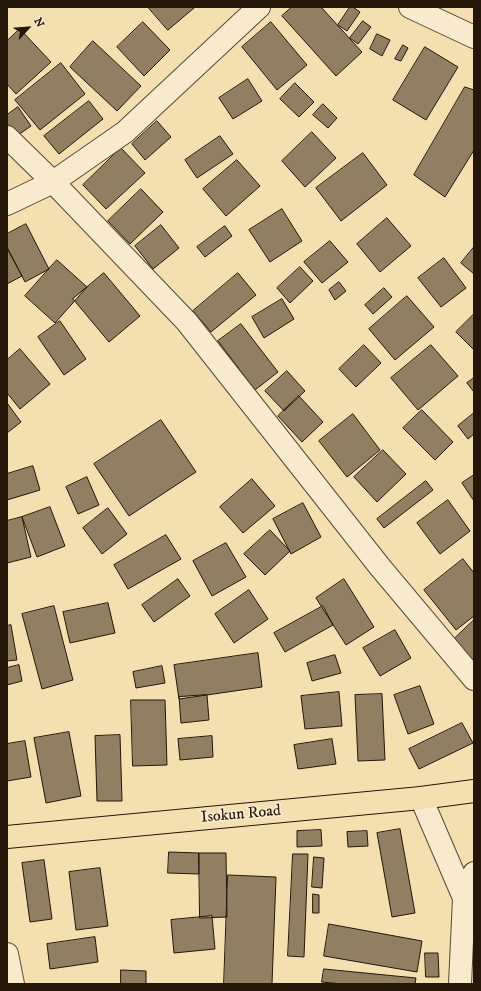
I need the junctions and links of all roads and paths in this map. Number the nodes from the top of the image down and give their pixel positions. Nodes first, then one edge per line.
1 (260, 7) edge
2 (410, 7) edge
3 (474, 37) edge
4 (7, 138) edge
5 (53, 182) junction
6 (7, 204) edge
7 (474, 679) edge
8 (474, 791) edge
9 (421, 798) junction
10 (7, 837) edge
11 (474, 873) edge
12 (464, 898) junction
13 (7, 954) edge
14 (13, 984) edge
15 (460, 984) edge

1 - 5 street
2 - 3 street
4 - 5 street
5 - 6 street
5 - 7 street
8 - 9 main road, Isokun Road
9 - 10 main road, Isokun Road
9 - 12 street
11 - 12 street
12 - 15 street
13 - 14 street

